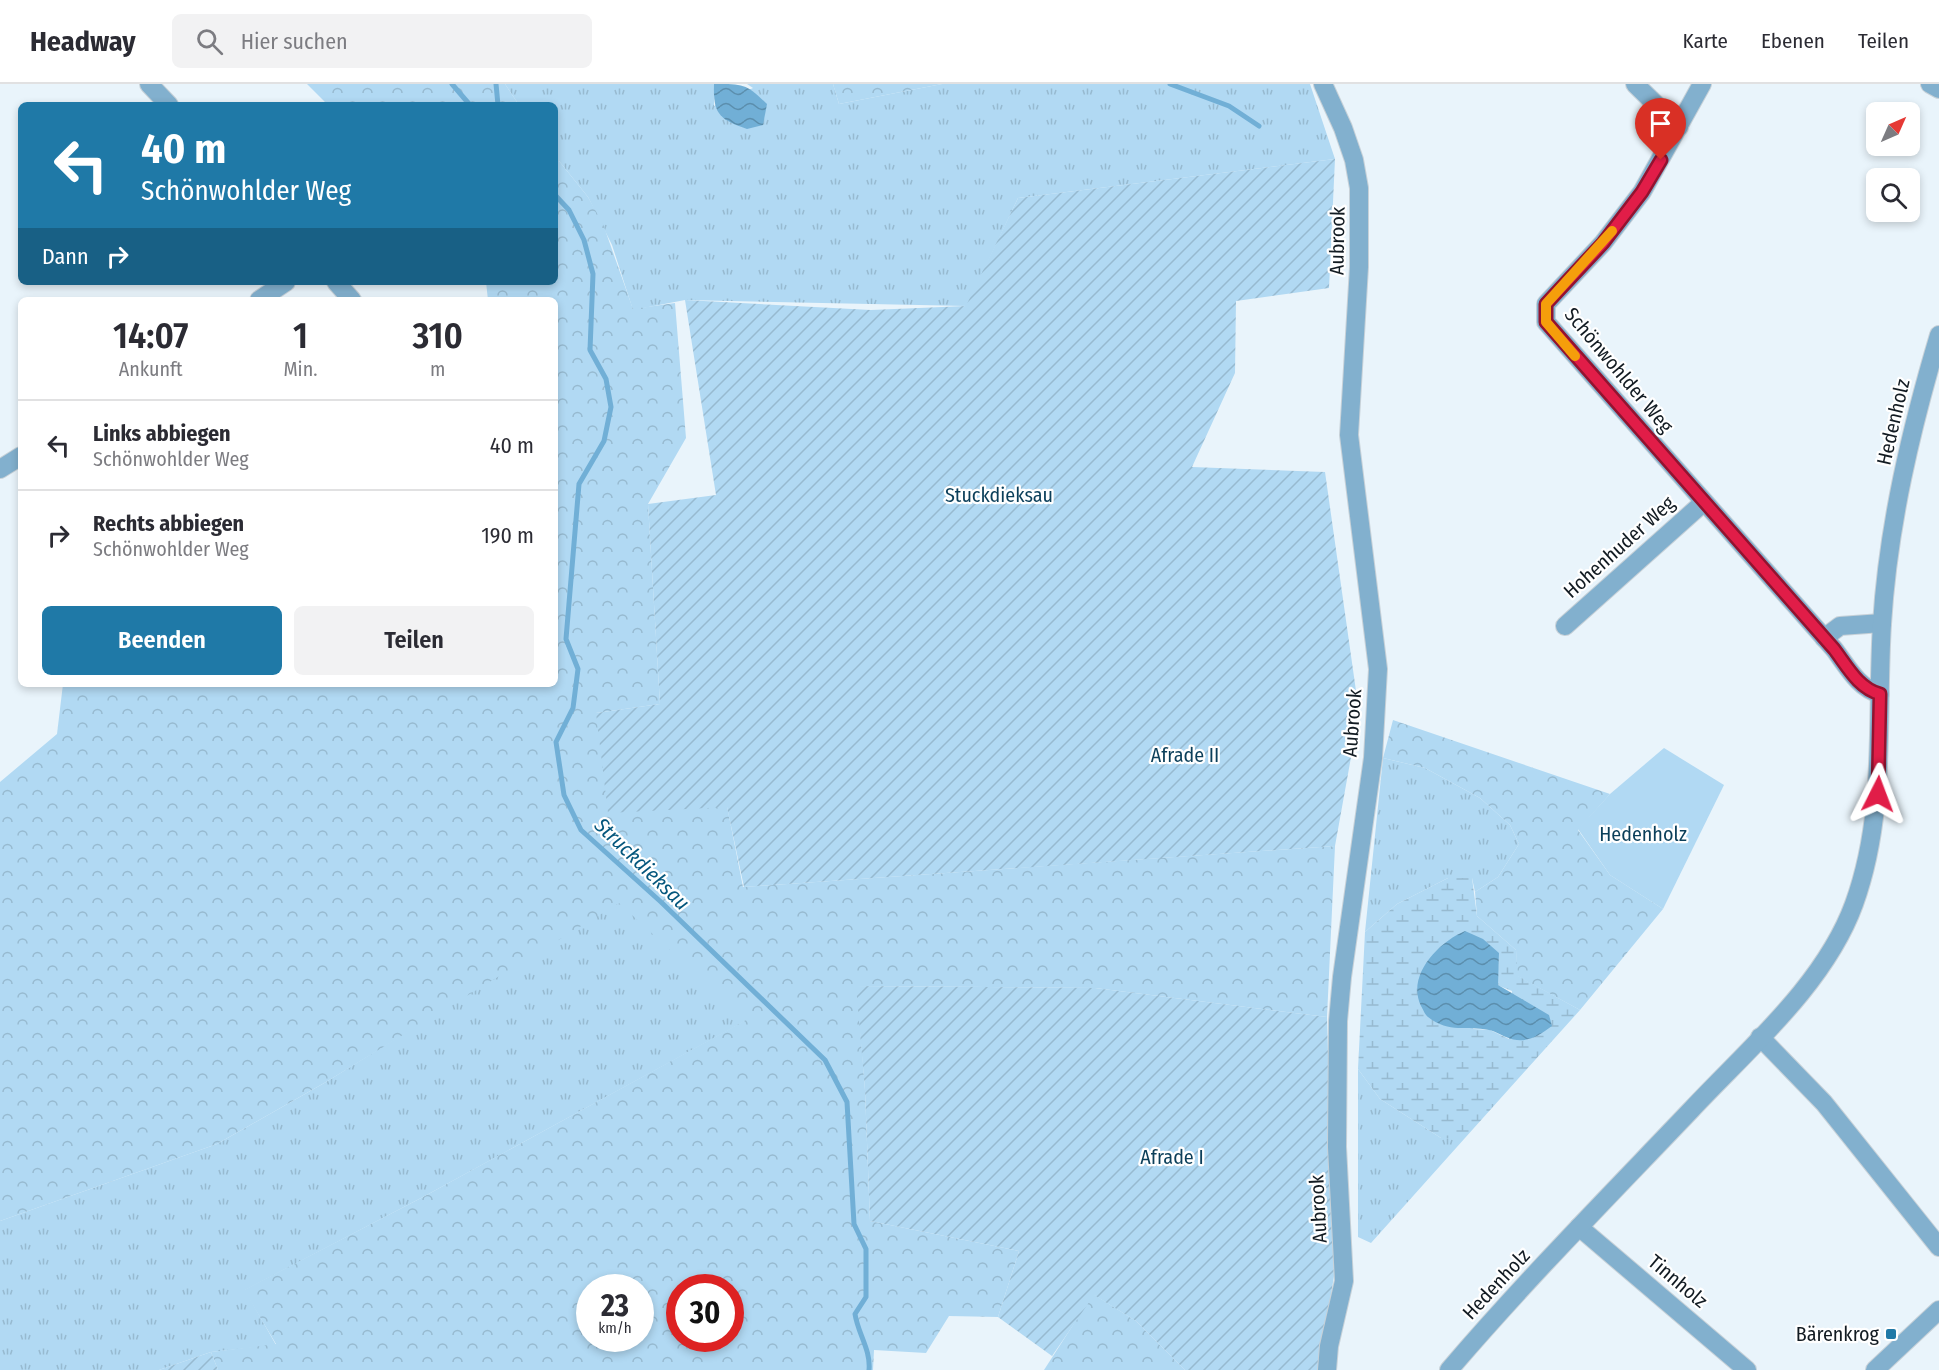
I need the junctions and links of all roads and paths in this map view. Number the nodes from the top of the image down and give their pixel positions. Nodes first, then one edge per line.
1 (149, 84) edge
2 (1323, 84) edge
3 (1635, 84) edge
4 (1702, 84) edge
5 (1930, 84) edge
6 (1939, 89) edge
7 (166, 102) edge
8 (1679, 127) junction
9 (282, 285) edge
10 (339, 285) edge
11 (264, 297) edge
12 (349, 297) edge
13 (1939, 335) edge
14 (18, 458) edge
15 (0, 469) edge
16 (1704, 502) junction
17 (1882, 623) junction
18 (1565, 626) dead end
19 (1824, 638) junction
20 (1880, 694) junction
21 (1760, 1037) junction
22 (1579, 1227) junction
23 (1939, 1247) edge
24 (1939, 1310) edge
25 (1327, 1370) edge
26 (1449, 1370) edge
27 (1747, 1370) edge
28 (1875, 1370) edge

1 - 7 street
2 - 25 street, Aubrook
3 - 8 street
4 - 8 street, Schönwohlder Weg
5 - 6 street
8 - 16 street, Schönwohlder Weg
9 - 11 street
10 - 12 street
13 - 17 street, Hedenholz
14 - 15 street
16 - 18 street, Hohenhuder Weg
16 - 19 street, Schönwohlder Weg
17 - 19 street
17 - 20 street, Hedenholz
19 - 20 street, Schönwohlder Weg
20 - 21 street, Hedenholz
21 - 22 street, Hedenholz
21 - 23 street
22 - 26 street, Hedenholz
22 - 27 street, Tinnholz
24 - 28 street

